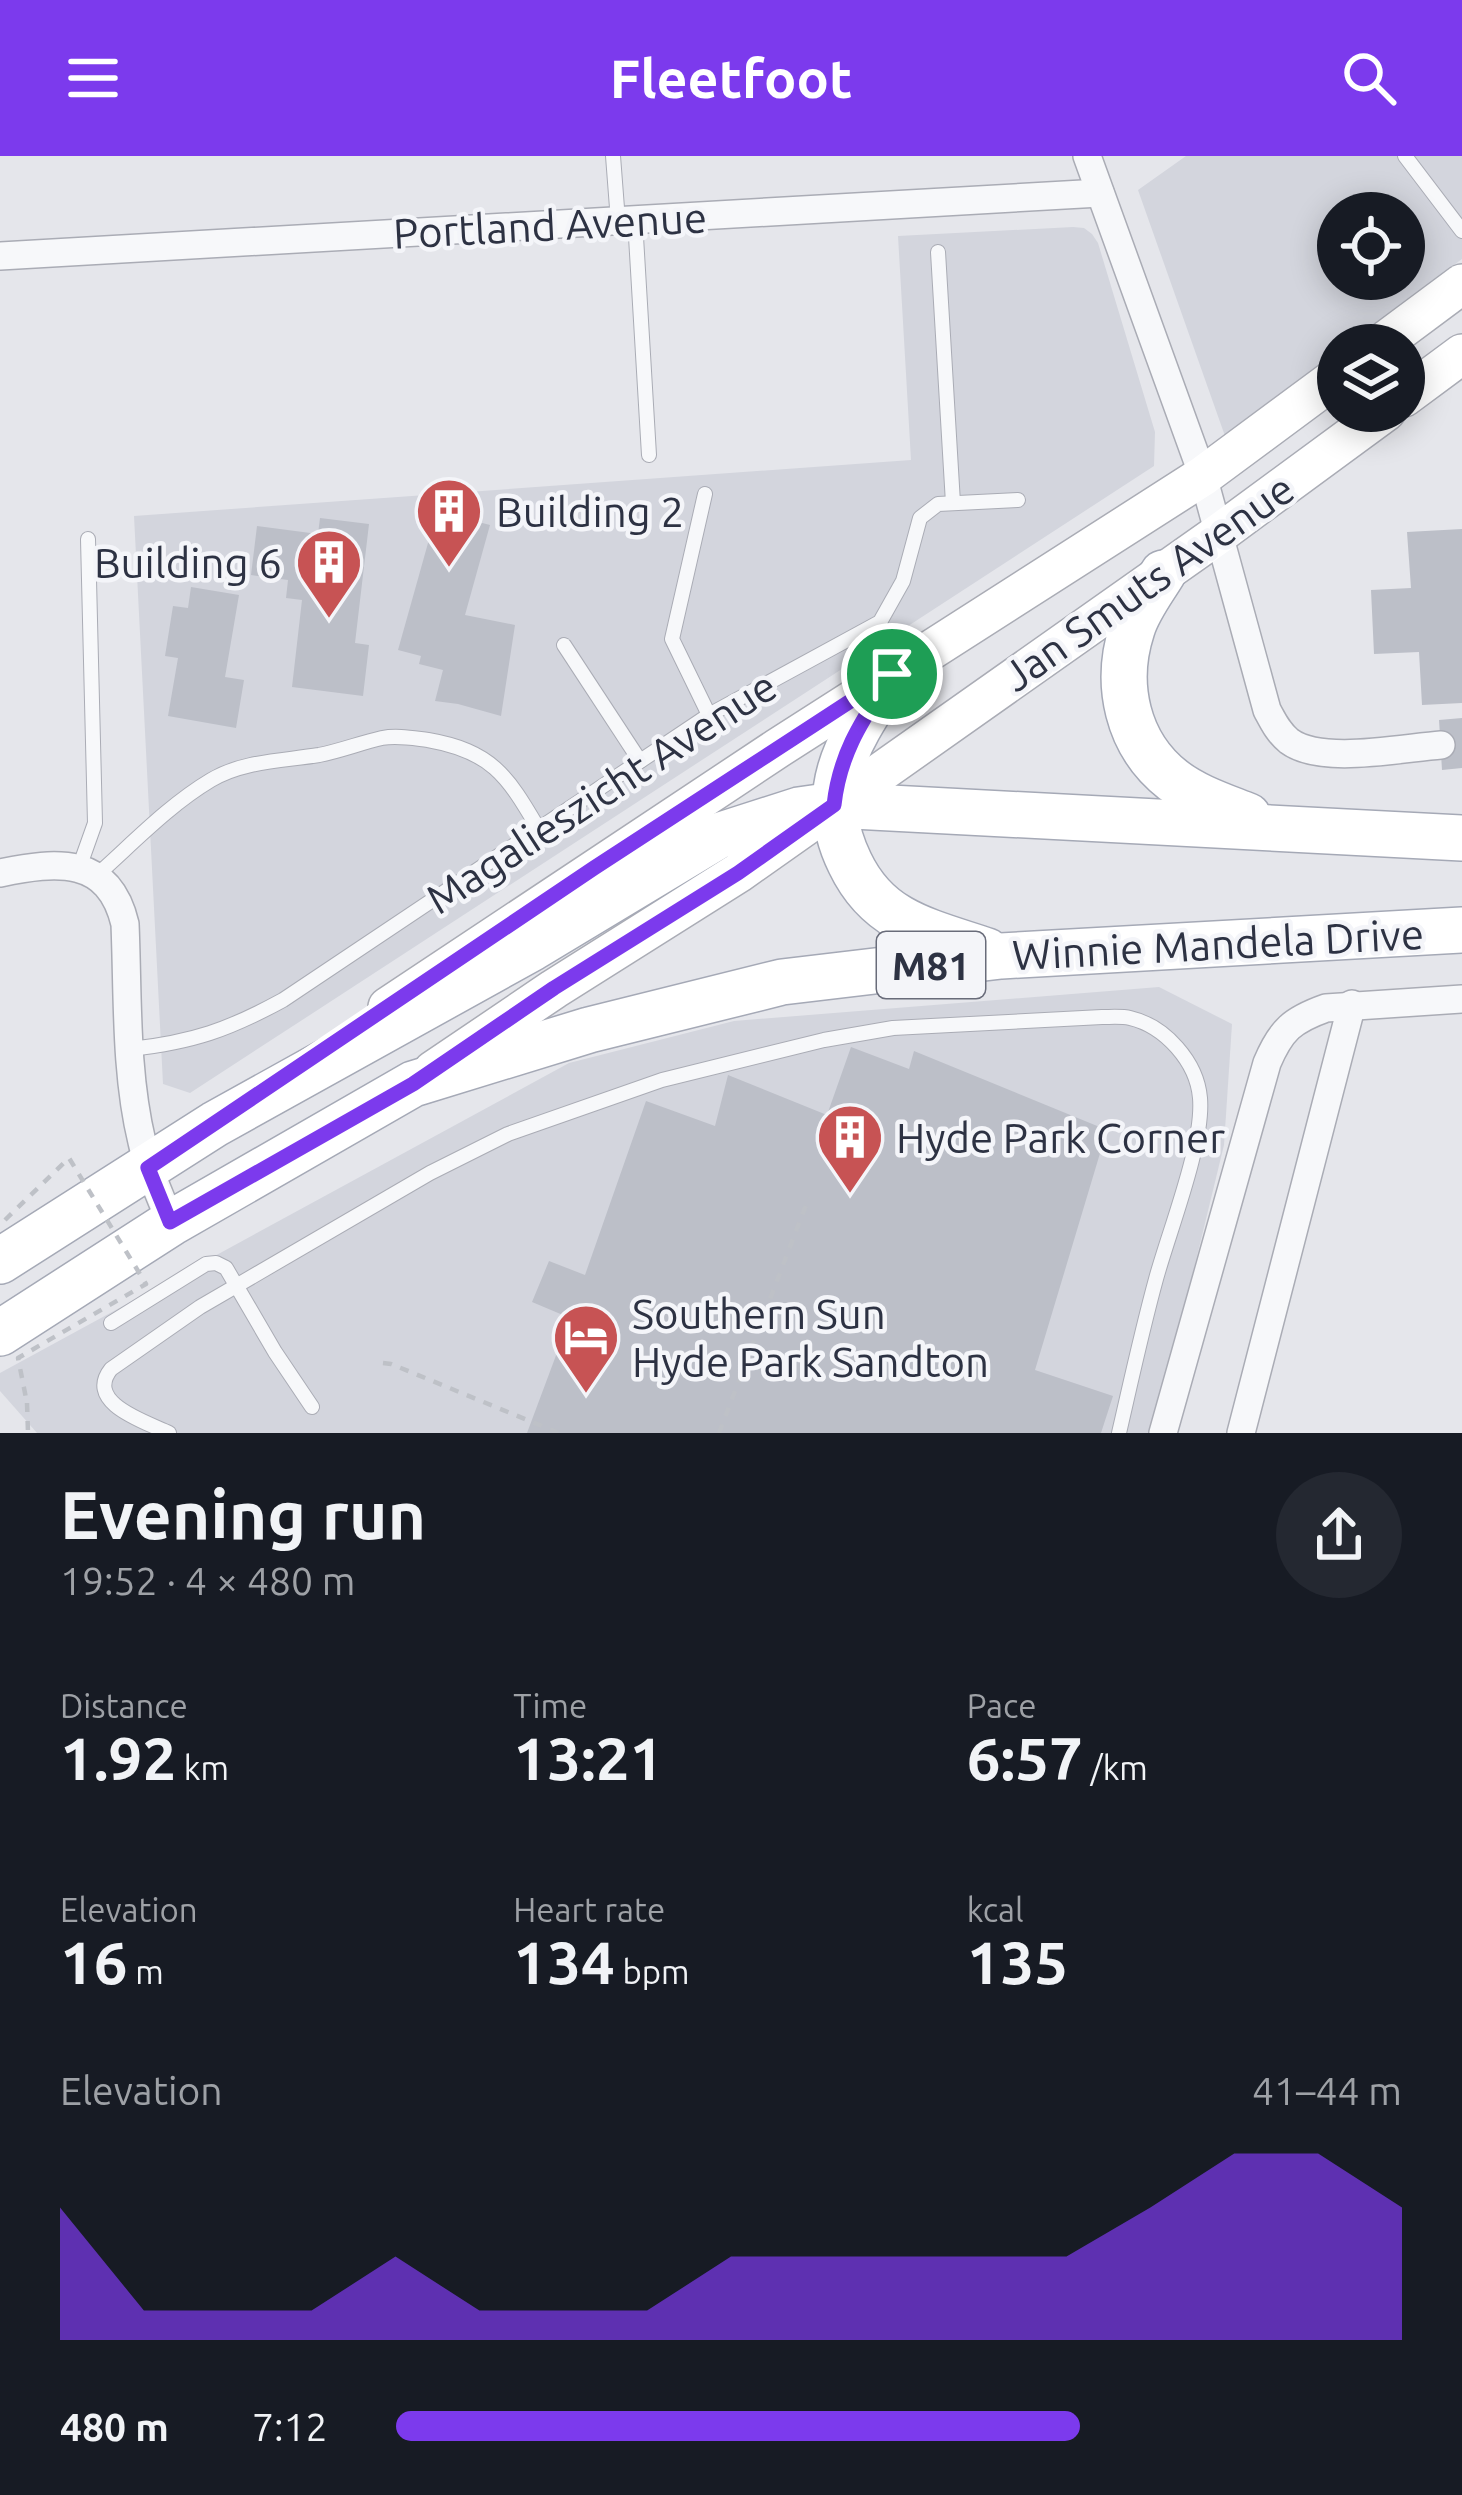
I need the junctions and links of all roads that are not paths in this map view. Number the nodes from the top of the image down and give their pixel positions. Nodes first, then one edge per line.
1 (613, 156) edge
2 (1087, 156) edge
3 (1406, 156) edge
4 (1100, 193) junction
5 (627, 220) junction
6 (1462, 231) edge
7 (938, 252) dead end
8 (0, 256) edge
9 (1462, 284) edge
10 (1408, 324) edge
11 (1462, 354) edge
12 (1425, 382) edge
13 (1317, 392) edge
14 (1357, 432) edge
15 (649, 455) dead end
16 (1203, 476) junction
17 (705, 494) dead end
18 (1018, 500) dead end
19 (952, 503) junction
20 (1220, 533) junction
21 (88, 539) dead end
22 (1163, 573) junction
23 (564, 645) dead end
24 (892, 674) junction
25 (709, 716) junction
26 (1441, 745) dead end
27 (640, 761) junction
28 (834, 805) junction
29 (538, 828) junction
30 (1279, 828) junction
31 (1462, 838) edge
32 (88, 872) junction
33 (0, 873) edge
34 (1462, 930) edge
35 (1001, 956) junction
36 (1462, 999) edge
37 (1352, 1004) junction
38 (131, 1049) junction
39 (413, 1084) junction
40 (214, 1124) junction
41 (148, 1168) junction
42 (170, 1222) junction
43 (2, 1240) edge
44 (237, 1286) junction
45 (64, 1289) junction
46 (0, 1302) edge
47 (111, 1323) dead end
48 (0, 1333) edge
49 (312, 1407) dead end
50 (169, 1433) edge
51 (1119, 1433) edge
52 (1163, 1433) edge
53 (1241, 1433) edge

1 - 5 lane
2 - 4 street
3 - 6 lane
4 - 5 street, Portland Avenue
4 - 16 street
5 - 8 street, Portland Avenue
5 - 15 lane
7 - 19 lane
9 - 10 main road
11 - 12 main road
13 - 16 main road, Jan Smuts Avenue
14 - 20 main road, Jan Smuts Avenue
16 - 20 street
16 - 24 main road, Jan Smuts Avenue
17 - 25 lane
18 - 19 lane
19 - 25 lane, Magalieszicht Avenue
20 - 22 main road, Jan Smuts Avenue
20 - 26 street
21 - 32 lane
22 - 28 main road, Jan Smuts Avenue
22 - 30 main road
23 - 27 lane
24 - 28 main road
24 - 40 main road, Jan Smuts Avenue
25 - 27 lane, Magalieszicht Avenue
27 - 29 lane, Magalieszicht Avenue
28 - 30 main road
28 - 35 main road
28 - 39 main road, Jan Smuts Avenue
28 - 40 main road
29 - 32 lane
29 - 38 lane, Magalieszicht Avenue
30 - 31 main road
32 - 33 street
32 - 38 street
34 - 35 main road, Winnie Mandela Drive / M81
35 - 39 main road, Winnie Mandela Drive / M81
36 - 37 street
37 - 52 street
37 - 53 street
38 - 41 street
39 - 42 main road, Jan Smuts Avenue
40 - 41 main road, Jan Smuts Avenue
41 - 42 street
41 - 43 main road, Jan Smuts Avenue
42 - 45 main road, Jan Smuts Avenue
44 - 47 lane
44 - 49 lane
44 - 50 lane
44 - 51 lane
45 - 46 main road
45 - 48 main road, Jan Smuts Avenue

